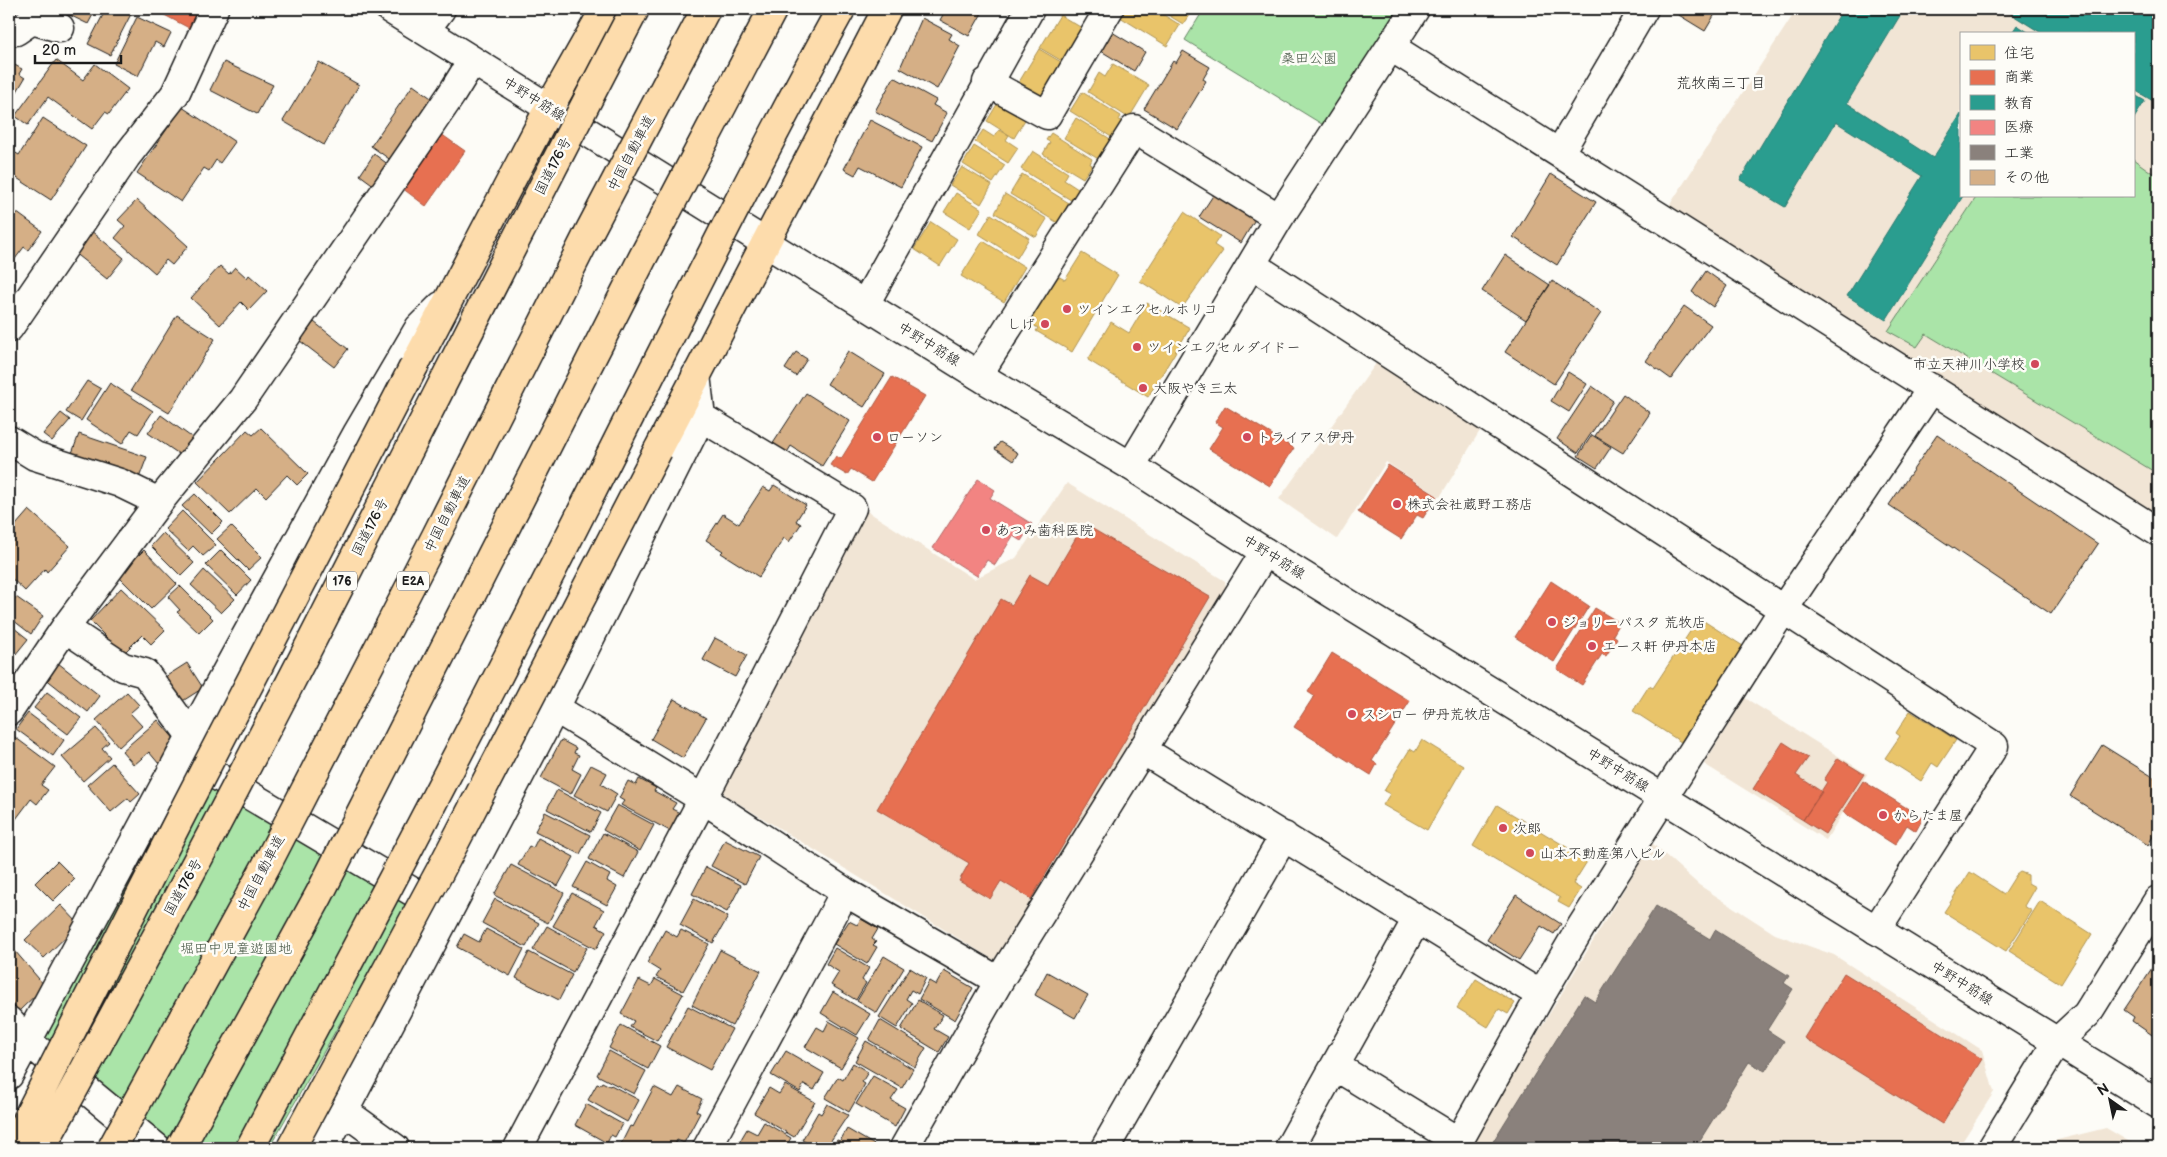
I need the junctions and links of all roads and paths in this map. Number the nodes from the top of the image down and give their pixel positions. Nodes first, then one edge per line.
1 (214, 9) edge
2 (390, 9) edge
3 (441, 9) edge
4 (605, 9) edge
5 (635, 9) edge
6 (706, 9) edge
7 (773, 9) edge
8 (841, 9) edge
9 (887, 9) edge
10 (1030, 9) edge
11 (1415, 9) edge
12 (1644, 9) edge
13 (1099, 12) edge
14 (60, 28) dead end
15 (9, 29) edge
16 (426, 30) junction
17 (1391, 47) junction
18 (472, 61) junction
19 (988, 82) junction
20 (549, 108) junction
21 (1560, 152) junction
22 (1279, 218) junction
23 (765, 243) junction
24 (1252, 265) junction
25 (450, 299) junction
26 (865, 304) junction
27 (9, 328) edge
28 (696, 375) junction
29 (978, 375) junction
30 (1932, 388) junction
31 (701, 417) junction
32 (9, 440) edge
33 (1131, 466) junction
34 (159, 502) junction
35 (2158, 532) edge
36 (1265, 552) junction
37 (1783, 610) junction
38 (65, 628) junction
39 (555, 708) junction
40 (9, 711) edge
41 (186, 746) junction
42 (1144, 751) junction
43 (703, 799) junction
44 (1664, 799) junction
45 (1284, 836) junction
46 (845, 892) junction
47 (2158, 900) edge
48 (448, 912) junction
49 (1417, 919) junction
50 (1876, 930) junction
51 (999, 981) junction
52 (1541, 995) junction
53 (18, 1030) edge
54 (2057, 1042) junction
55 (1335, 1066) junction
56 (9, 1075) edge
57 (2158, 1104) edge
58 (344, 1111) junction
59 (1457, 1145) edge
60 (12, 1148) edge
61 (41, 1148) edge
62 (112, 1148) edge
63 (157, 1148) edge
64 (180, 1148) edge
65 (250, 1148) edge
66 (290, 1148) edge
67 (323, 1148) edge
68 (395, 1148) edge
69 (518, 1148) edge
70 (707, 1148) edge
71 (904, 1148) edge
72 (1105, 1148) edge
73 (1289, 1148) edge
74 (1992, 1148) edge

1 - 27 street
2 - 16 street, 中野中筋線
3 - 16 street
4 - 20 highway
5 - 61 highway, 国道176号 / 176, bridge
6 - 62 highway, 中国自動車道 / E2A, bridge
7 - 64 highway, bridge
8 - 65 highway, bridge
9 - 23 highway
10 - 19 street
11 - 17 street
12 - 21 street
13 - 19 street
14 - 15 street
16 - 18 street, 中野中筋線
17 - 21 street
17 - 22 street
18 - 20 street, 中野中筋線
18 - 34 street
19 - 26 street
20 - 23 street, 中野中筋線
20 - 25 highway
21 - 30 street
22 - 24 street
22 - 29 street
23 - 26 street, 中野中筋線
23 - 28 highway
24 - 33 street
24 - 37 street
25 - 41 street
25 - 60 highway, bridge
26 - 29 street, 中野中筋線
28 - 31 street
28 - 66 highway, bridge
29 - 33 street, 中野中筋線
30 - 35 street
30 - 37 street
31 - 39 street
31 - 43 street
32 - 34 street
33 - 36 street, 中野中筋線
34 - 38 street
36 - 42 street
36 - 44 street, 中野中筋線
37 - 44 street
37 - 50 street
38 - 40 street
38 - 41 street
39 - 43 street
39 - 48 street
41 - 48 street
41 - 53 street
42 - 45 street
42 - 51 street
43 - 46 street
43 - 69 street
44 - 50 street, 中野中筋線
44 - 52 street
45 - 49 street
45 - 72 street
46 - 51 street
46 - 70 street
47 - 54 street
48 - 58 street
49 - 52 street
49 - 55 street
50 - 54 street, 中野中筋線
51 - 71 street
52 - 59 street
53 - 56 street
53 - 63 street
54 - 57 street, 中野中筋線
54 - 74 street
55 - 59 street
55 - 73 street
58 - 67 street
58 - 68 street

